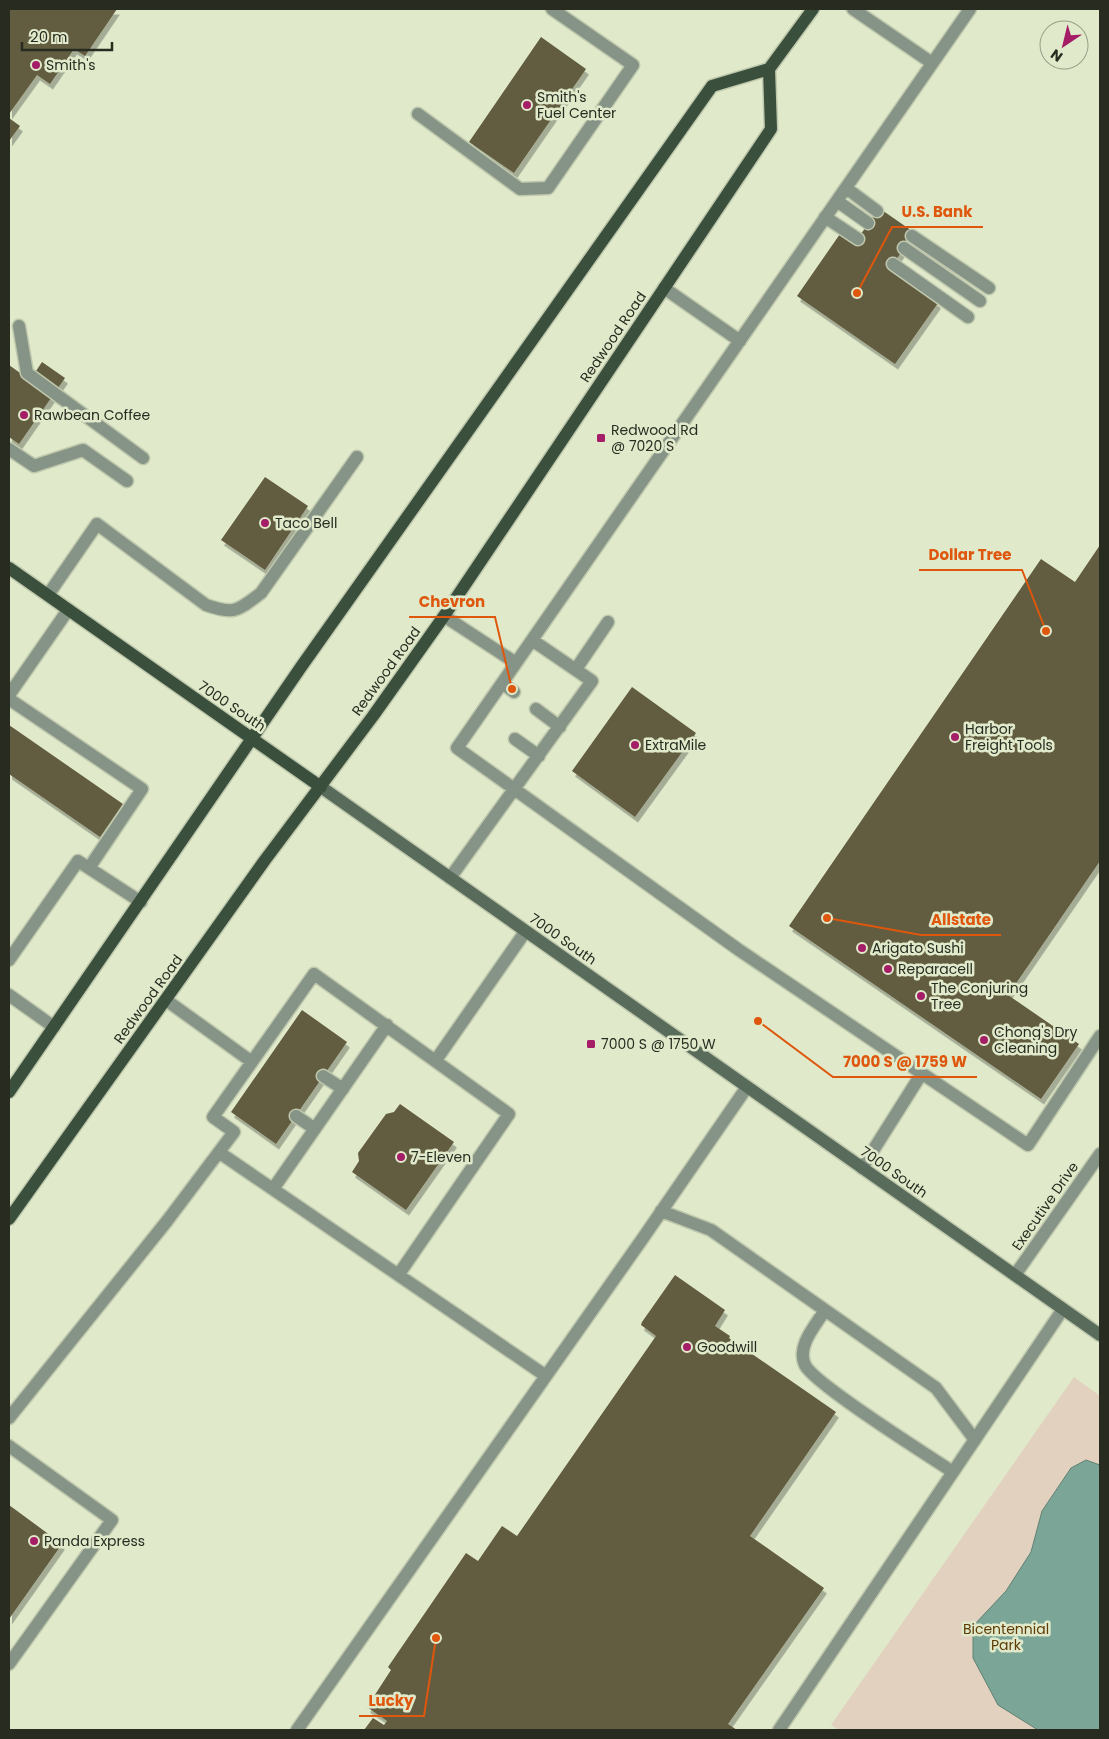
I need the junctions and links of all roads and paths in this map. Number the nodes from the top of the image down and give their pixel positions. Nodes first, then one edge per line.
1 (552, 9) edge
2 (813, 9) edge
3 (853, 9) edge
4 (970, 9) edge
5 (932, 63) junction
6 (769, 69) junction
7 (418, 114) dead end
8 (846, 188) junction
9 (837, 201) junction
10 (877, 211) dead end
11 (825, 218) junction
12 (868, 223) dead end
13 (912, 236) dead end
14 (858, 239) dead end
15 (904, 248) dead end
16 (893, 264) dead end
17 (664, 288) junction
18 (989, 288) dead end
19 (980, 301) dead end
20 (968, 317) dead end
21 (19, 326) dead end
22 (740, 341) junction
23 (9, 449) edge
24 (357, 457) dead end
25 (143, 458) dead end
26 (128, 481) dead end
27 (9, 568) edge
28 (48, 595) junction
29 (68, 610) junction
30 (444, 616) junction
31 (608, 622) dead end
32 (532, 640) junction
33 (516, 663) junction
34 (576, 669) junction
35 (502, 683) junction
36 (514, 692) dead end
37 (9, 695) edge
38 (9, 699) edge
39 (536, 709) dead end
40 (481, 714) junction
41 (492, 722) dead end
42 (560, 727) junction
43 (253, 738) junction
44 (515, 739) dead end
45 (538, 756) junction
46 (321, 787) junction
47 (515, 789) junction
48 (89, 868) junction
49 (450, 878) junction
50 (140, 902) junction
51 (525, 932) junction
52 (9, 960) edge
53 (9, 995) edge
54 (166, 1000) junction
55 (386, 1025) junction
56 (54, 1027) junction
57 (1100, 1036) edge
58 (436, 1060) junction
59 (252, 1062) junction
60 (922, 1074) junction
61 (323, 1076) dead end
62 (747, 1086) junction
63 (343, 1089) junction
64 (9, 1092) edge
65 (296, 1116) dead end
66 (315, 1129) junction
67 (220, 1152) junction
68 (1100, 1154) edge
69 (862, 1168) junction
70 (273, 1189) junction
71 (661, 1211) junction
72 (9, 1219) edge
73 (399, 1274) junction
74 (1015, 1275) junction
75 (1063, 1309) junction
76 (825, 1310) junction
77 (1100, 1335) edge
78 (546, 1376) junction
79 (9, 1418) edge
80 (975, 1440) junction
81 (9, 1446) edge
82 (953, 1472) junction
83 (9, 1664) edge
84 (297, 1730) edge
85 (779, 1730) edge

1 - 7 street
2 - 6 main road
3 - 5 street
4 - 5 street
5 - 8 street
6 - 17 main road, Redwood Road
6 - 43 main road
8 - 9 street
8 - 10 street
9 - 11 street
9 - 12 street
11 - 14 street
11 - 22 street
13 - 18 street
15 - 19 street
16 - 20 street
17 - 22 street
17 - 30 main road, Redwood Road
21 - 25 street
22 - 32 street
23 - 26 street
24 - 28 street
27 - 28 main road, 7000 South
28 - 29 main road, 7000 South
29 - 37 street
29 - 43 main road, 7000 South
30 - 33 street
30 - 46 main road, Redwood Road
31 - 34 street
32 - 33 street
32 - 34 street
33 - 35 street
34 - 42 street
35 - 36 street
35 - 40 street
38 - 48 street
39 - 42 street
40 - 41 street
40 - 47 street
42 - 45 street
43 - 46 main road, 7000 South
43 - 50 main road
44 - 45 street
45 - 47 street
46 - 49 main road, 7000 South
46 - 54 main road, Redwood Road
47 - 49 street
47 - 60 street
48 - 50 street
48 - 52 street
49 - 51 main road, 7000 South
50 - 56 main road
51 - 58 street
51 - 62 main road, 7000 South
53 - 56 street
54 - 59 street
54 - 72 main road, Redwood Road
55 - 58 street
55 - 59 street
55 - 63 street
56 - 64 main road
57 - 60 street
58 - 73 street
59 - 67 street
60 - 69 street
61 - 63 street
62 - 69 main road, 7000 South
62 - 71 street
63 - 66 street
65 - 66 street
66 - 70 street
67 - 70 street
67 - 79 street
68 - 74 street, Executive Drive
69 - 74 main road, 7000 South
70 - 73 street
71 - 76 street
71 - 78 street
73 - 78 street
74 - 75 main road, 7000 South
75 - 77 main road, 7000 South
75 - 80 street
76 - 80 street
76 - 82 street
78 - 84 street
80 - 82 street
81 - 83 street
82 - 85 street

